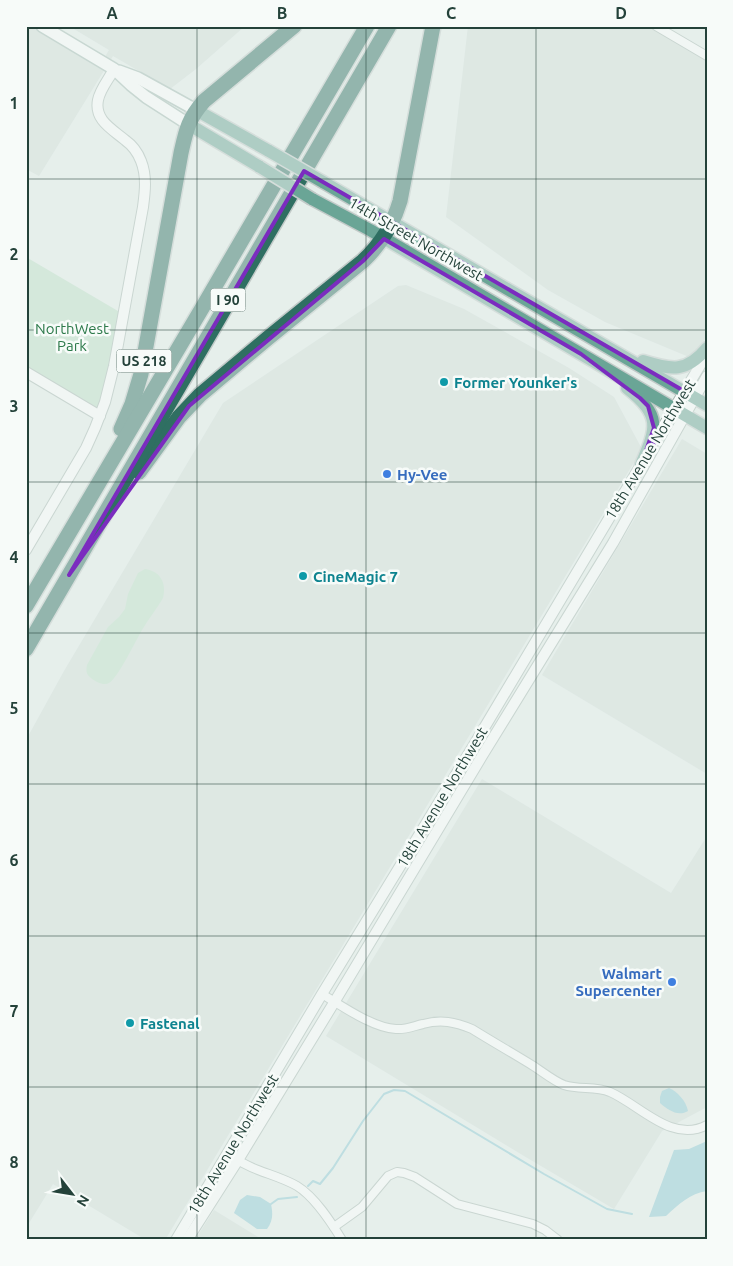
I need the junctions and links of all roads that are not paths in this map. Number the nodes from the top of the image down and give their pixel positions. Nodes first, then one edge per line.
1 (42, 26) edge
2 (294, 26) edge
3 (367, 26) edge
4 (389, 26) edge
5 (433, 26) edge
6 (656, 26) edge
7 (707, 56) edge
8 (114, 69) junction
9 (196, 110) junction
10 (188, 124) junction
11 (393, 222) junction
12 (383, 238) junction
13 (592, 338) junction
14 (707, 348) edge
15 (581, 354) junction
16 (707, 354) edge
17 (26, 372) edge
18 (707, 376) edge
19 (689, 394) junction
20 (707, 405) edge
21 (679, 411) junction
22 (100, 416) junction
23 (707, 428) edge
24 (641, 465) junction
25 (26, 550) edge
26 (51, 564) junction
27 (69, 575) junction
28 (26, 606) edge
29 (26, 649) edge
30 (322, 994) junction
31 (335, 1001) junction
32 (707, 1125) edge
33 (227, 1154) junction
34 (238, 1160) junction
35 (189, 1227) junction
36 (334, 1227) junction
37 (176, 1240) edge
38 (187, 1240) edge
39 (342, 1240) edge
40 (558, 1240) edge

1 - 8 main road, 14th Street Northwest
2 - 9 highway
3 - 26 highway, I 90
4 - 27 highway, I 90
5 - 11 highway
6 - 7 street
8 - 9 main road, 14th Street Northwest
8 - 10 main road, 14th Street Northwest
8 - 22 street
9 - 10 highway, US 218
9 - 11 main road, 14th Street Northwest, bridge
10 - 12 main road, 14th Street Northwest, bridge
10 - 26 highway, US 218
11 - 12 highway
11 - 13 main road, 14th Street Northwest
12 - 15 main road, 14th Street Northwest
12 - 27 highway
13 - 14 main road
13 - 19 main road, 14th Street Northwest
15 - 21 main road, 14th Street Northwest
15 - 24 main road
16 - 19 street, 18th Avenue Northwest
17 - 22 street
18 - 19 street, 18th Avenue Northwest
19 - 20 main road, 14th Street Northwest
19 - 21 street, 18th Avenue Northwest
21 - 23 main road, 14th Street Northwest
21 - 24 street, 18th Avenue Northwest
21 - 31 street, 18th Avenue Northwest
22 - 25 street
24 - 30 street, 18th Avenue Northwest
26 - 28 highway, I 90
27 - 29 highway, I 90
30 - 31 street
30 - 33 street, 18th Avenue Northwest
31 - 32 street
31 - 34 street, 18th Avenue Northwest
33 - 34 street
33 - 35 street, 18th Avenue Northwest
34 - 35 street, 18th Avenue Northwest
34 - 36 street
35 - 37 street, 18th Avenue Northwest
35 - 38 street, 18th Avenue Northwest
36 - 39 street
36 - 40 street

